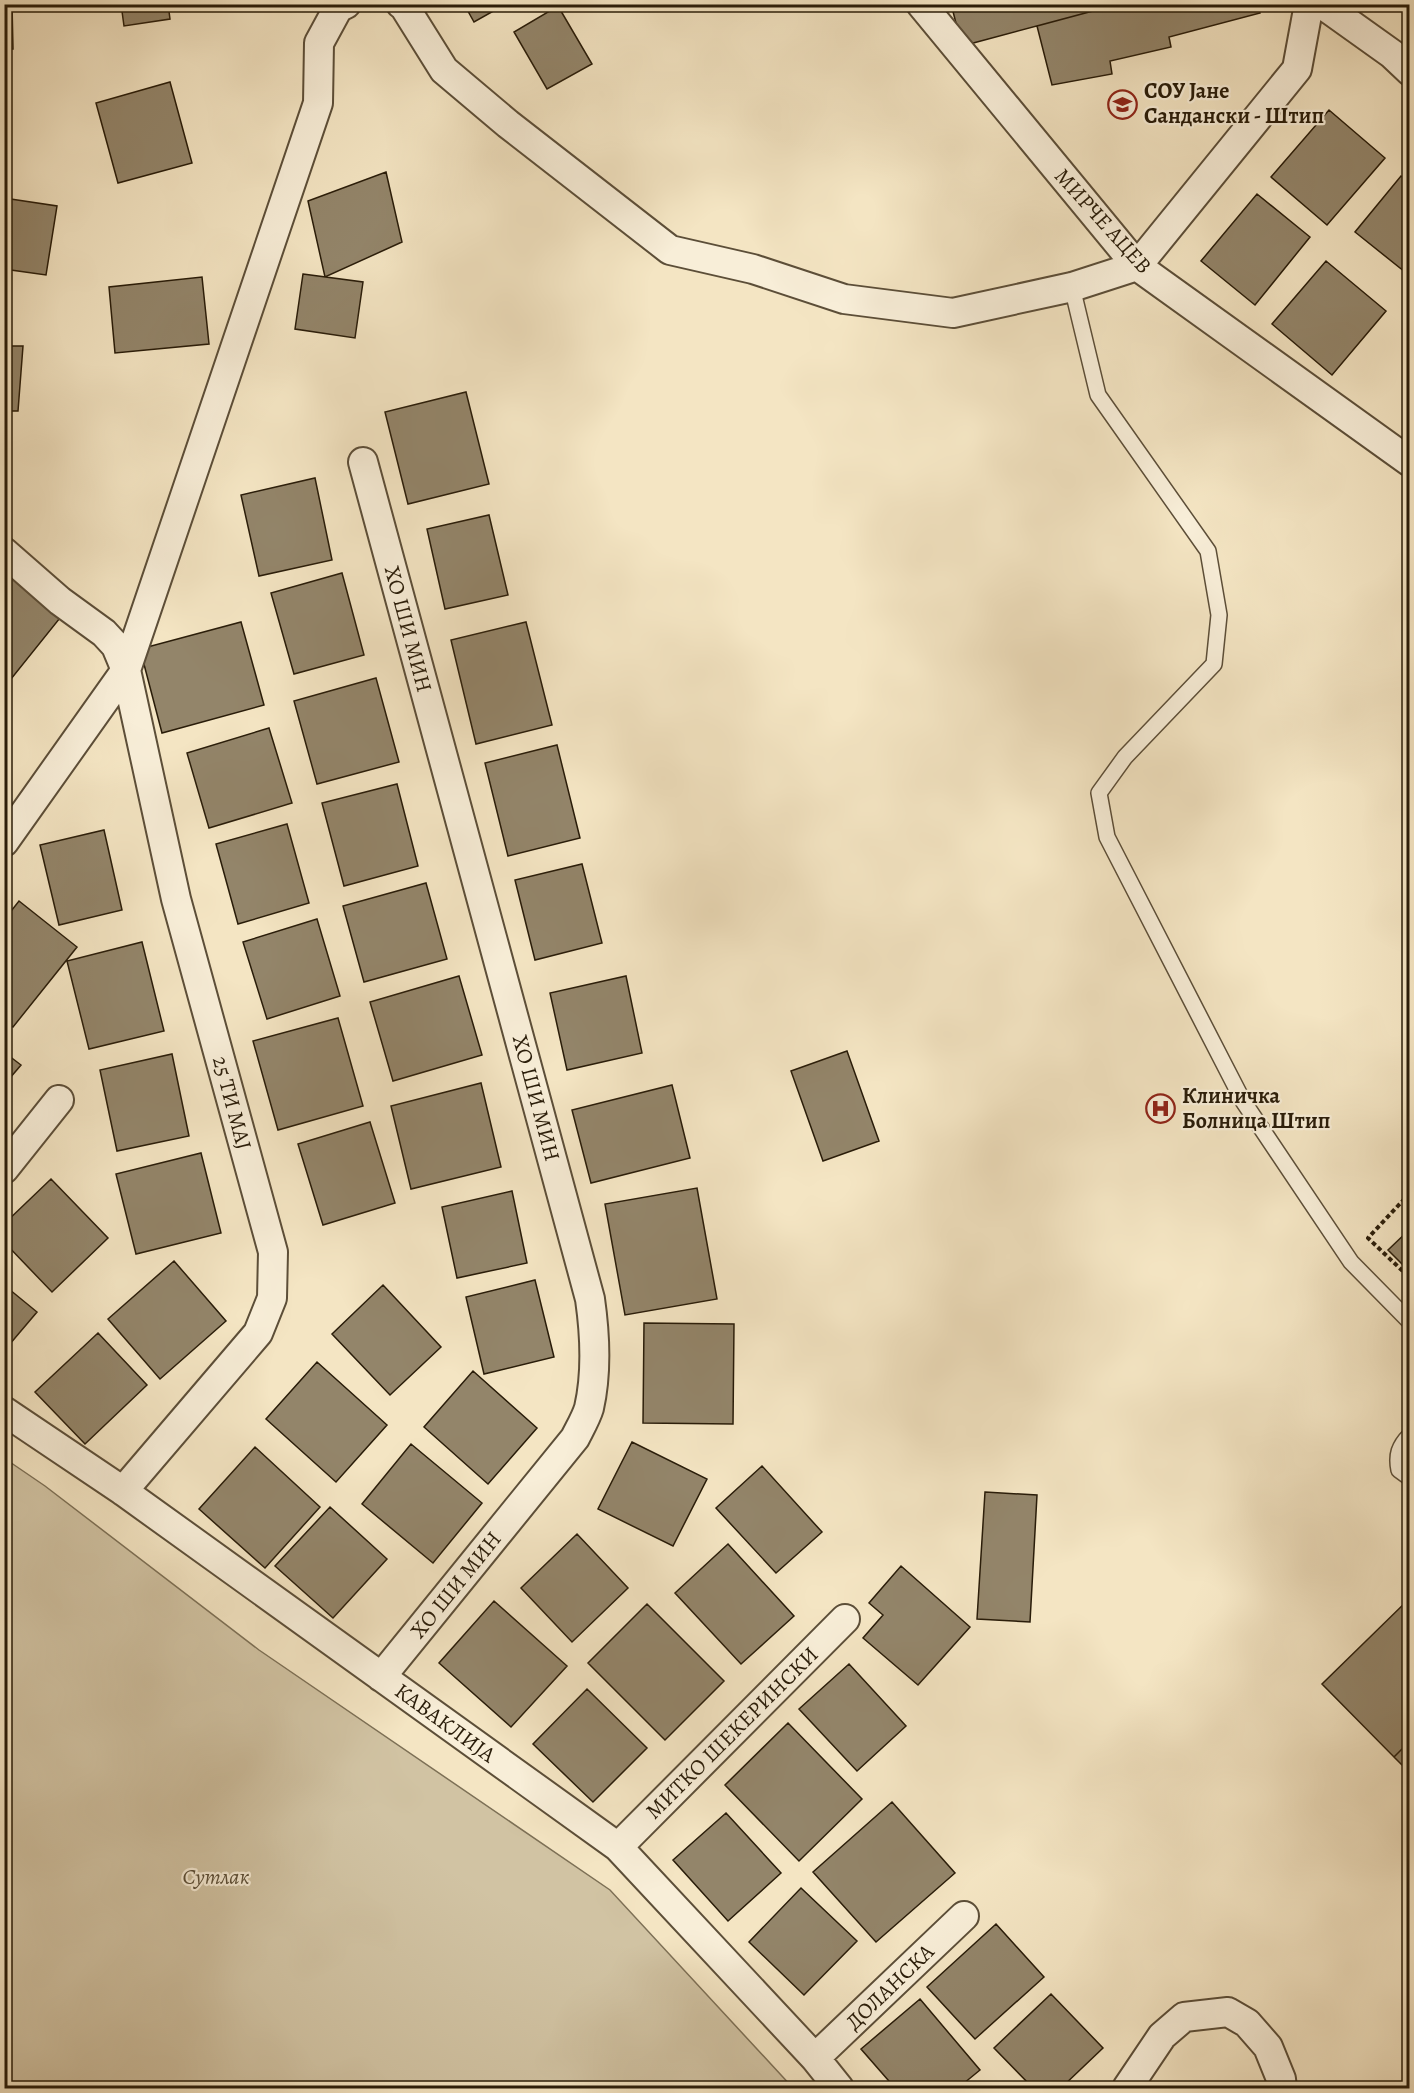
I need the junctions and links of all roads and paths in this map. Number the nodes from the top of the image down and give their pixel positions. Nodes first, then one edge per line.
1 (401, 4) edge
2 (921, 4) edge
3 (1309, 4) edge
4 (1322, 4) edge
5 (340, 6) edge
6 (1410, 71) edge
7 (1137, 266) junction
8 (1072, 287) junction
9 (363, 462) dead end
10 (1410, 462) edge
11 (4, 552) edge
12 (126, 670) junction
13 (4, 842) edge
14 (59, 1100) dead end
15 (4, 1168) edge
16 (1410, 1193) edge
17 (1410, 1278) edge
18 (1410, 1322) edge
19 (4, 1411) edge
20 (1410, 1435) edge
21 (1410, 1478) edge
22 (123, 1491) junction
23 (845, 1619) dead end
24 (381, 1677) junction
25 (618, 1847) junction
26 (964, 1916) dead end
27 (815, 2058) junction
28 (839, 2088) edge
29 (1127, 2088) edge
30 (1282, 2088) edge

1 - 8 street
2 - 7 street, МИРЧЕ АЦЕВ
3 - 7 street
4 - 6 street
5 - 12 street
7 - 8 street
7 - 10 street, МИРЧЕ АЦЕВ
8 - 18 lane
9 - 24 street, ХО ШИ МИН
11 - 12 street, 25 ТИ МАЈ
12 - 13 street
12 - 22 street, 25 ТИ МАЈ
14 - 15 street
16 - 17 path
19 - 22 street, КАВАКЛИЈА
20 - 21 lane
22 - 24 street, КАВАКЛИЈА
23 - 25 street, МИТКО ШЕКЕРИНСКИ
24 - 25 street, КАВАКЛИЈА
25 - 27 street, КАВАКЛИЈА
26 - 27 street, ДОЛАНСКА
27 - 28 street, КАВАКЛИЈА
29 - 30 street

